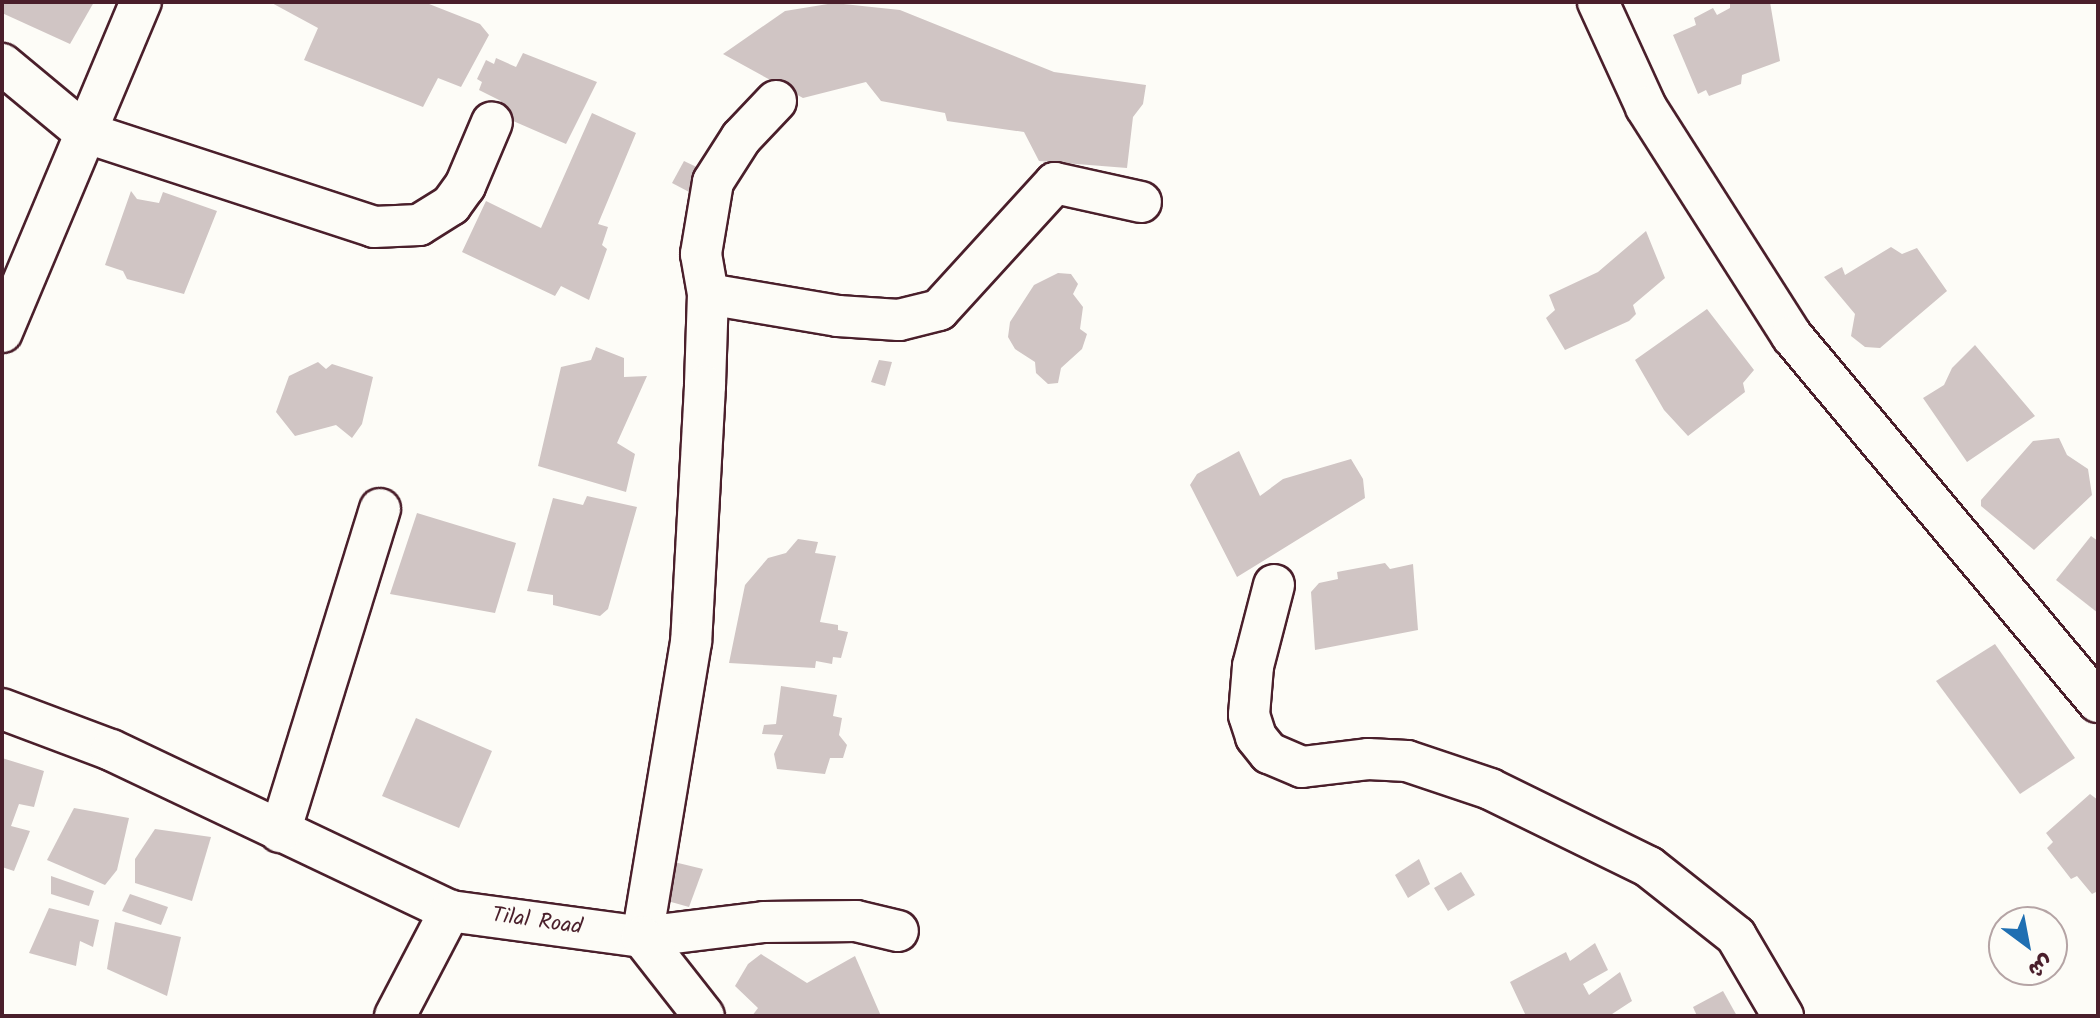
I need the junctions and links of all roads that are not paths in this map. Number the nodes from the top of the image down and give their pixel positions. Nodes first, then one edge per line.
1 (141, 2) edge
2 (1598, 2) edge
3 (2, 64) edge
4 (776, 101) dead end
5 (492, 122) dead end
6 (84, 132) junction
7 (1141, 202) dead end
8 (708, 294) junction
9 (2, 332) edge
10 (380, 509) dead end
11 (1274, 585) dead end
12 (2098, 702) edge
13 (2, 709) edge
14 (280, 832) junction
15 (450, 911) junction
16 (898, 931) dead end
17 (642, 937) junction
18 (395, 1016) edge
19 (704, 1016) edge
20 (1783, 1016) edge

1 - 6 street
2 - 12 street
3 - 6 street
4 - 8 street
5 - 6 street
6 - 9 street
7 - 8 street
8 - 17 street
10 - 14 street
11 - 20 street
13 - 14 street, Tilal Road
14 - 15 street, Tilal Road
15 - 17 street, Tilal Road
15 - 18 street
16 - 17 street, Tilal Road
17 - 19 street

